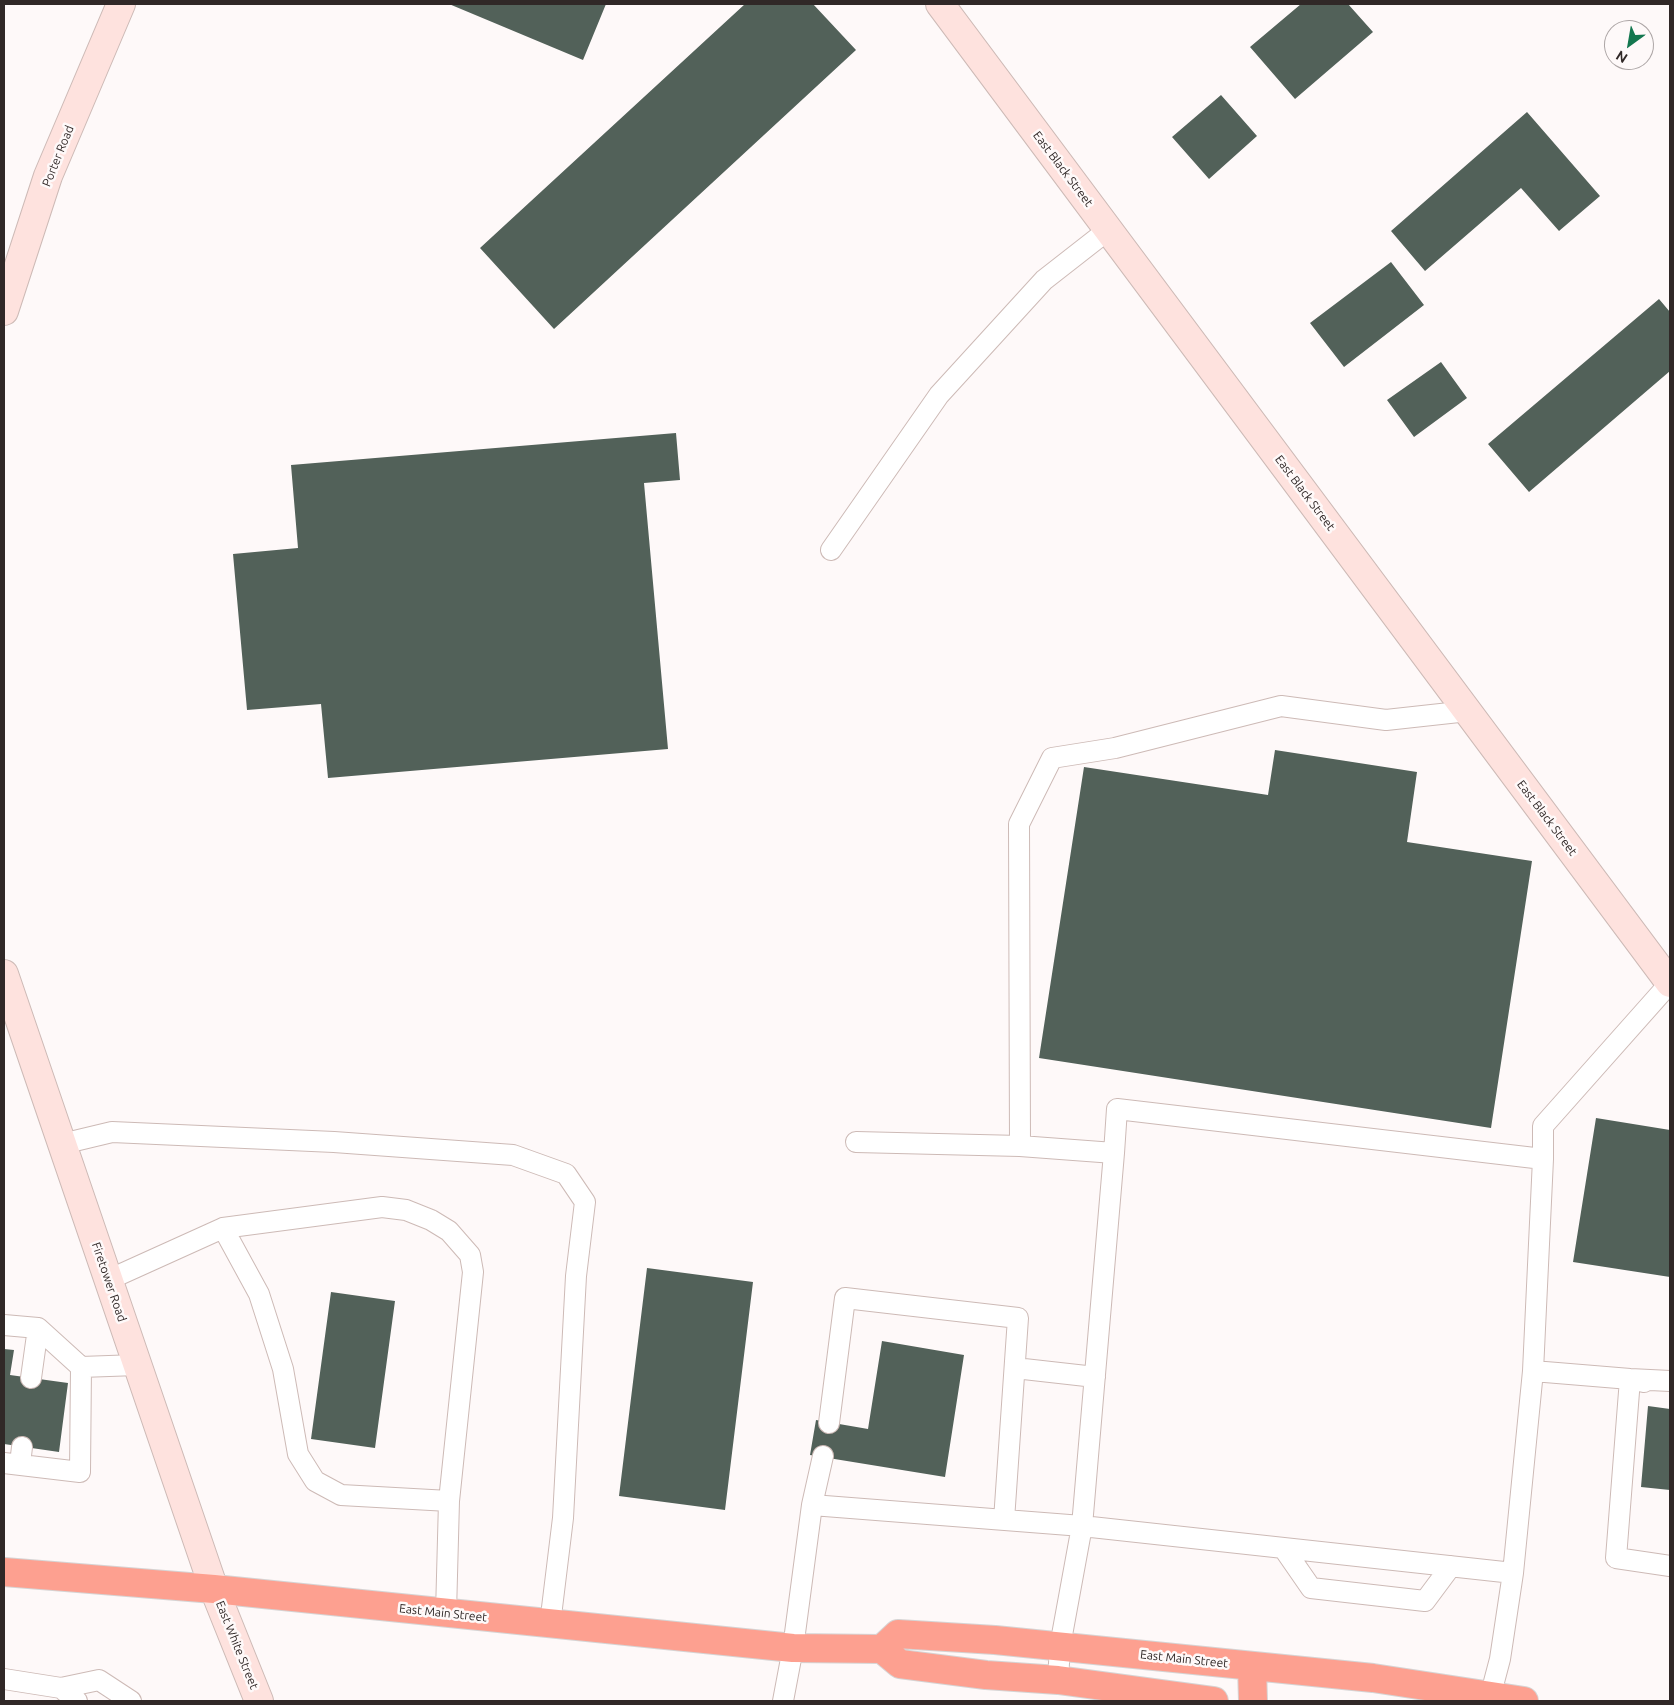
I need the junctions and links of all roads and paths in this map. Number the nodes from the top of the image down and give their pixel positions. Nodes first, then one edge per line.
1 (121, 4) edge
2 (940, 4) edge
3 (1108, 230) junction
4 (4, 311) edge
5 (831, 550) dead end
6 (1468, 711) junction
7 (4, 974) edge
8 (1670, 983) edge
9 (856, 1142) dead end
10 (62, 1144) junction
11 (1020, 1146) junction
12 (1114, 1153) junction
13 (1543, 1159) junction
14 (223, 1228) junction
15 (108, 1280) junction
16 (4, 1324) edge
17 (38, 1328) junction
18 (137, 1364) junction
19 (81, 1367) junction
20 (1014, 1368) junction
21 (1534, 1371) junction
22 (1095, 1377) junction
23 (32, 1378) dead end
24 (1630, 1379) junction
25 (1670, 1380) edge
26 (1670, 1388) edge
27 (829, 1423) dead end
28 (823, 1456) dead end
29 (15, 1458) edge
30 (449, 1501) junction
31 (812, 1505) junction
32 (1004, 1520) junction
33 (1082, 1526) junction
34 (1284, 1548) junction
35 (1451, 1566) junction
36 (1670, 1566) edge
37 (4, 1572) edge
38 (1513, 1573) junction
39 (214, 1590) junction
40 (446, 1613) junction
41 (550, 1624) junction
42 (1060, 1646) junction
43 (793, 1648) junction
44 (882, 1649) junction
45 (1252, 1667) junction
46 (4, 1679) edge
47 (1058, 1680) junction
48 (61, 1688) junction
49 (1489, 1700) edge
50 (77, 1701) edge
51 (130, 1701) edge
52 (259, 1701) edge
53 (783, 1701) edge
54 (1088, 1701) edge
55 (1214, 1701) edge
56 (1253, 1701) edge
57 (1524, 1701) edge

1 - 4 street, Porter Road
2 - 3 street, East Black Street
3 - 5 lane
3 - 6 street, East Black Street
6 - 8 street, East Black Street
6 - 11 lane
7 - 10 street, Firetower Road
8 - 13 lane
9 - 11 lane
10 - 15 street, Firetower Road
10 - 41 lane
11 - 12 lane
12 - 13 lane
12 - 22 lane
13 - 21 lane
14 - 15 lane
14 - 30 lane
14 - 30 lane
15 - 18 street, Firetower Road
16 - 17 lane
17 - 19 lane
17 - 23 lane
18 - 19 lane
18 - 39 street, Firetower Road
19 - 29 lane
20 - 22 lane
20 - 27 lane
20 - 32 lane
21 - 24 lane
21 - 38 lane
22 - 33 lane
24 - 25 lane
24 - 26 lane
24 - 36 lane
28 - 31 lane
30 - 40 lane
31 - 32 lane
31 - 43 lane
32 - 33 lane
33 - 34 lane
33 - 42 lane
34 - 35 lane
34 - 35 lane
35 - 38 lane
37 - 39 highway, East Main Street
38 - 49 lane
39 - 40 highway, East Main Street
39 - 52 street, East White Street
40 - 41 highway, East Main Street
41 - 43 highway, East Main Street
42 - 44 highway, East Main Street
42 - 45 highway, East Main Street
42 - 47 lane
43 - 44 highway, East Main Street
43 - 53 lane
44 - 47 highway
45 - 49 highway, East Main Street
45 - 56 highway
46 - 48 lane
47 - 54 highway
47 - 55 highway
48 - 50 lane
48 - 51 lane
49 - 57 highway, East Main Street

